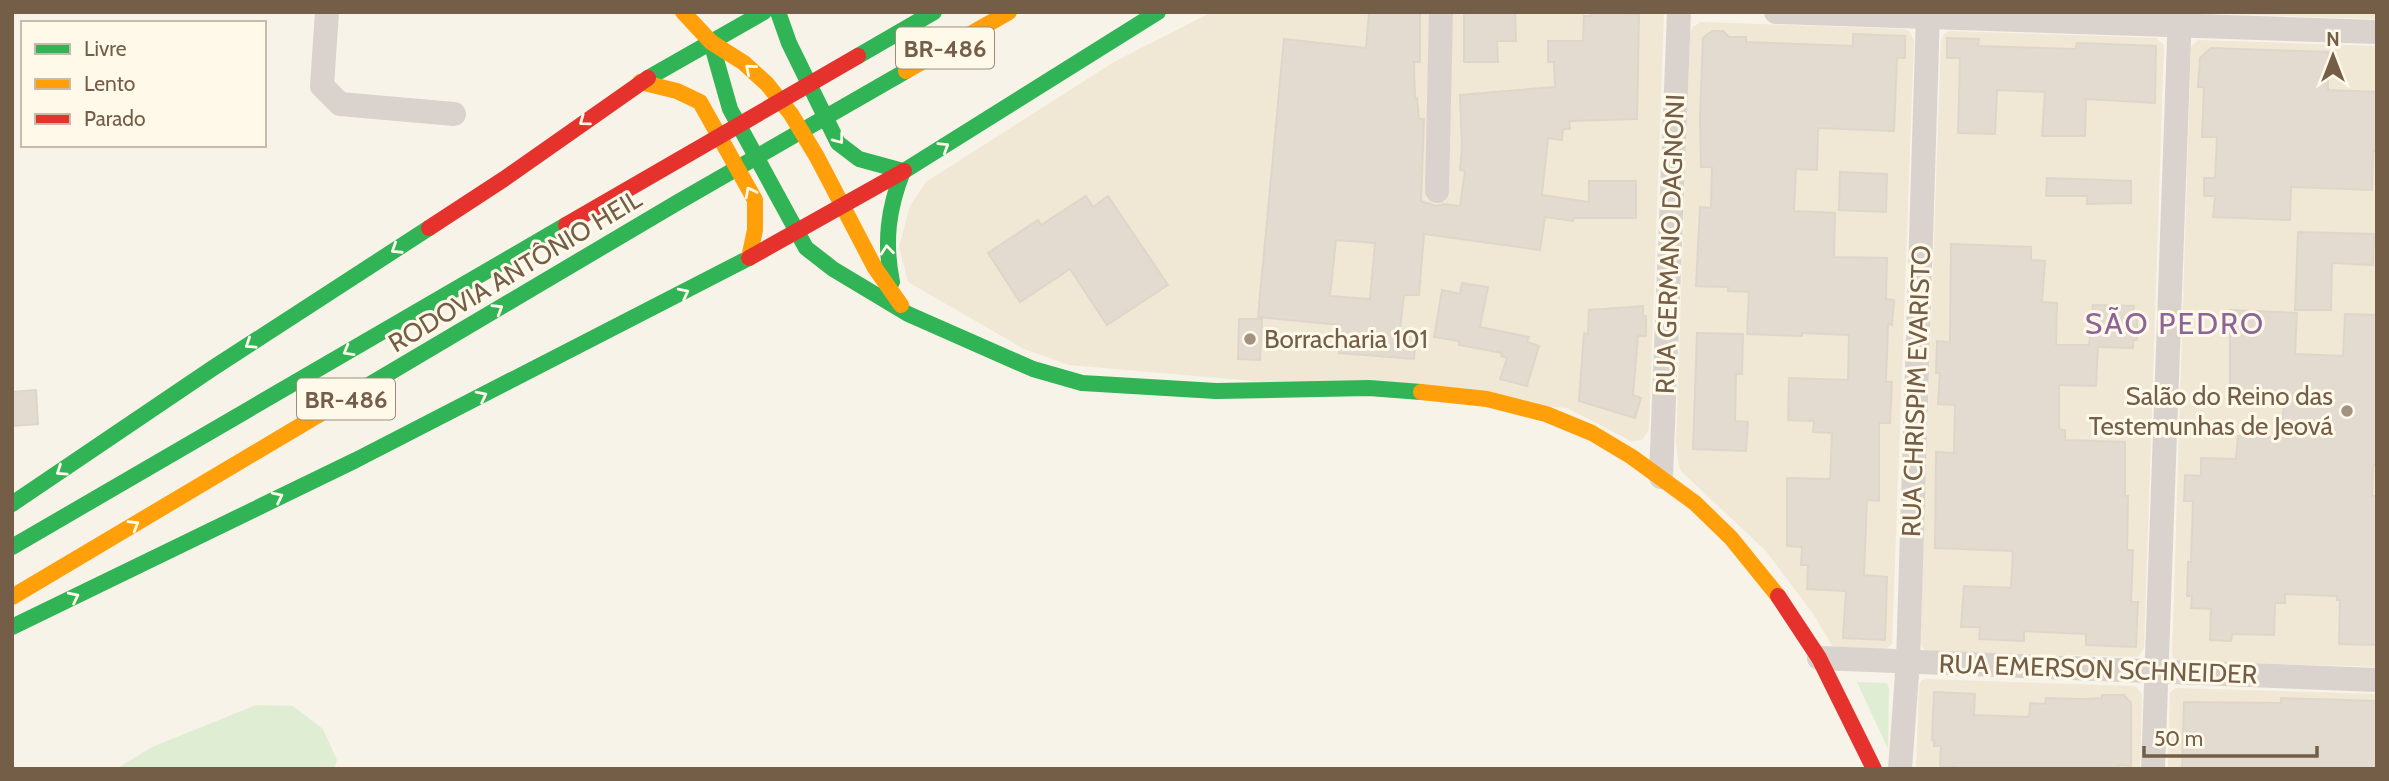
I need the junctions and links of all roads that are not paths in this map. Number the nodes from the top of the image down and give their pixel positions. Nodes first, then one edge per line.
1 (327, 12) edge
2 (683, 12) edge
3 (764, 12) edge
4 (778, 12) edge
5 (934, 12) edge
6 (1009, 12) edge
7 (1158, 12) edge
8 (1441, 12) edge
9 (1679, 12) edge
10 (1776, 12) edge
11 (1928, 15) edge
12 (2180, 19) edge
13 (2377, 32) edge
14 (711, 42) junction
15 (640, 82) junction
16 (454, 114) dead end
17 (903, 171) junction
18 (1437, 191) dead end
19 (843, 205) junction
20 (797, 231) junction
21 (749, 258) junction
22 (908, 314) junction
23 (1661, 477) junction
24 (12, 504) edge
25 (12, 547) edge
26 (12, 597) edge
27 (12, 627) edge
28 (1819, 658) junction
29 (1908, 660) junction
30 (2157, 673) junction
31 (2377, 680) edge
32 (1874, 769) edge
33 (1900, 769) edge
34 (2153, 769) edge

1 - 16 street
2 - 14 main road
3 - 14 main road
4 -> 17 main road
5 -> 25 main road, RODOVIA ANTÔNIO HEIL / BR-486
26 -> 6 main road, RODOVIA ANTÔNIO HEIL / BR-486
17 -> 7 main road
8 - 18 street
9 - 23 street, RUA GERMANO DAGNONI
10 - 11 street
11 - 12 street
11 - 29 street, RUA CHRISPIM EVARISTO
12 - 13 street
12 - 30 street
14 - 15 main road
19 -> 14 main road
14 - 20 main road
21 -> 15 main road
15 -> 24 main road
17 - 19 main road
22 -> 17 main road
19 - 20 main road
19 - 22 main road
20 - 21 main road
20 - 22 main road
27 -> 21 main road
22 - 23 main road
23 - 28 main road
28 - 29 street, RUA EMERSON SCHNEIDER
28 - 32 main road
29 - 30 street, RUA EMERSON SCHNEIDER
29 - 33 street, RUA CHRISPIM EVARISTO
30 - 31 street, RUA EMERSON SCHNEIDER
30 - 34 street

